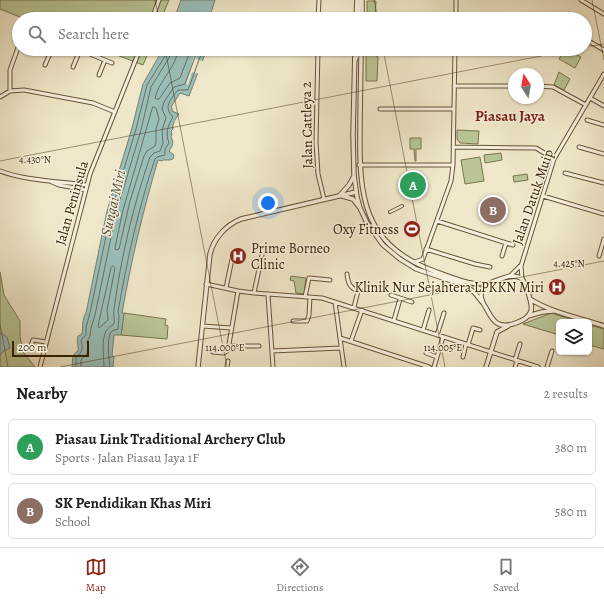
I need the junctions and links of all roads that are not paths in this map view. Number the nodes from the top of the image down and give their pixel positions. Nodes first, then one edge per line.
1 (159, 0) edge
2 (319, 0) edge
3 (357, 0) edge
4 (361, 0) edge
5 (456, 0) edge
6 (581, 0) edge
7 (588, 2) edge
8 (155, 12) edge
9 (318, 12) edge
10 (357, 12) edge
11 (358, 12) edge
12 (362, 12) edge
13 (456, 12) edge
14 (604, 14) edge
15 (592, 43) edge
16 (604, 50) edge
17 (15, 56) edge
18 (49, 56) edge
19 (77, 56) edge
20 (96, 56) edge
21 (137, 56) edge
22 (318, 56) edge
23 (356, 56) edge
24 (361, 56) edge
25 (455, 56) edge
26 (106, 60) junction
27 (112, 63) dead end
28 (45, 65) dead end
29 (73, 67) dead end
30 (604, 74) edge
31 (99, 75) dead end
32 (454, 86) junction
33 (508, 86) edge
34 (544, 86) edge
35 (10, 91) junction
36 (0, 97) edge
37 (590, 98) junction
38 (586, 105) junction
39 (604, 106) edge
40 (380, 109) dead end
41 (454, 110) junction
42 (115, 112) junction
43 (587, 120) dead end
44 (604, 125) edge
45 (453, 147) junction
46 (579, 147) dead end
47 (604, 154) edge
48 (554, 159) junction
49 (359, 165) junction
50 (453, 165) junction
51 (0, 170) edge
52 (565, 172) dead end
53 (354, 175) junction
54 (52, 182) junction
55 (361, 183) junction
56 (604, 183) edge
57 (86, 185) junction
58 (85, 190) junction
59 (356, 192) junction
60 (340, 195) junction
61 (364, 196) junction
62 (543, 196) junction
63 (324, 199) junction
64 (402, 206) dead end
65 (360, 208) junction
66 (390, 212) dead end
67 (604, 214) edge
68 (437, 221) junction
69 (604, 239) edge
70 (506, 243) junction
71 (513, 245) dead end
72 (426, 249) junction
73 (264, 250) dead end
74 (502, 256) dead end
75 (599, 256) dead end
76 (423, 259) junction
77 (232, 260) dead end
78 (414, 262) junction
79 (521, 266) junction
80 (490, 267) dead end
81 (425, 268) junction
82 (347, 274) dead end
83 (510, 276) junction
84 (522, 279) junction
85 (330, 280) dead end
86 (206, 284) junction
87 (487, 284) junction
88 (226, 288) junction
89 (374, 290) dead end
90 (238, 291) junction
91 (358, 291) junction
92 (254, 294) junction
93 (268, 295) junction
94 (391, 295) dead end
95 (305, 297) junction
96 (310, 297) junction
97 (400, 299) junction
98 (530, 299) junction
99 (336, 302) junction
100 (412, 302) dead end
101 (482, 302) junction
102 (354, 308) junction
103 (362, 310) junction
104 (429, 310) dead end
105 (556, 311) junction
106 (444, 313) dead end
107 (528, 316) junction
108 (394, 320) junction
109 (293, 321) dead end
110 (307, 321) junction
111 (494, 321) junction
112 (309, 325) dead end
113 (509, 325) junction
114 (203, 326) junction
115 (604, 326) edge
116 (232, 328) junction
117 (423, 330) junction
118 (480, 330) dead end
119 (497, 332) junction
120 (437, 335) junction
121 (443, 337) junction
122 (340, 338) junction
123 (351, 341) junction
124 (46, 342) junction
125 (520, 344) dead end
126 (467, 345) junction
127 (229, 346) junction
128 (259, 346) dead end
129 (30, 348) dead end
130 (341, 348) junction
131 (272, 351) junction
132 (552, 351) dead end
133 (213, 352) dead end
134 (491, 352) junction
135 (426, 353) dead end
136 (437, 357) junction
137 (463, 357) dead end
138 (516, 360) junction
139 (228, 362) dead end
140 (415, 362) junction
141 (40, 367) edge
142 (198, 367) edge
143 (227, 367) edge
144 (273, 367) edge
145 (344, 367) edge
146 (414, 367) edge
147 (429, 367) edge
148 (434, 367) edge
149 (486, 367) edge
150 (515, 367) edge
151 (536, 367) edge
152 (547, 367) edge

1 - 8 street
2 - 9 street
3 - 10 street
4 - 11 street
4 - 12 street
5 - 13 street
6 - 7 street
7 - 14 street
15 - 16 street
17 - 35 street
18 - 28 street
19 - 29 street
20 - 26 street
21 - 42 street, Jalan Peninsula
22 - 63 street, Jalan Cattleya 2
23 - 53 street
24 - 49 street
25 - 32 street
26 - 27 street
26 - 31 street
30 - 37 street, Jalan Datuk Muip
32 - 33 street
32 - 41 street
34 - 38 street
35 - 36 street
35 - 42 street
37 - 38 street, Jalan Datuk Muip
37 - 39 street
38 - 48 street, Jalan Datuk Muip
40 - 41 street
41 - 45 street
42 - 57 street, Jalan Peninsula
43 - 44 street
45 - 48 street
45 - 50 street
46 - 47 street
48 - 62 street, Jalan Datuk Muip
49 - 50 street
49 - 55 street
50 - 68 street
51 - 54 street
52 - 56 street
53 - 59 street
53 - 60 street
54 - 57 street
54 - 58 street
55 - 59 street
55 - 61 street
57 - 58 street, Jalan Peninsula
58 - 124 street, Jalan Peninsula
59 - 60 street
59 - 61 street
59 - 65 street
60 - 63 street
60 - 65 street
61 - 78 street
62 - 67 street
62 - 79 street, Jalan Datuk Muip
63 - 86 street
64 - 66 street
65 - 101 street
68 - 70 street
68 - 72 street
69 - 75 street
70 - 71 street
70 - 74 street
72 - 76 street
72 - 80 street
73 - 92 street
76 - 78 street
76 - 81 street
77 - 88 street
78 - 81 street
79 - 83 street
79 - 84 street
81 - 87 street
82 - 91 street
83 - 84 street
83 - 87 street
84 - 98 street
85 - 95 street
86 - 88 street
86 - 114 street
87 - 101 street
88 - 90 street
89 - 91 street
90 - 92 street
90 - 116 street
91 - 102 street
92 - 93 street
93 - 95 street
93 - 131 street
94 - 97 street
95 - 96 street
96 - 99 street
96 - 110 street
97 - 100 street
97 - 108 street
98 - 105 street
98 - 107 street
99 - 102 street
99 - 122 street
101 - 111 street
102 - 103 street
103 - 108 street
103 - 123 street
104 - 117 street
105 - 107 street
105 - 115 street
106 - 120 street
107 - 113 street
108 - 117 street
109 - 110 street
110 - 112 street
111 - 113 street
111 - 119 street
113 - 119 street
114 - 116 street
114 - 142 street
116 - 127 street
117 - 120 street
118 - 126 street
119 - 134 street
120 - 121 street
121 - 126 street
121 - 136 street
122 - 123 street
122 - 130 street
123 - 140 street
124 - 129 street
124 - 141 street, Jalan Peninsula
125 - 138 street
126 - 134 street
126 - 137 street
127 - 128 street
127 - 133 street
130 - 131 street
130 - 145 street
131 - 144 street
132 - 152 street
134 - 138 street
134 - 149 street
135 - 136 street
136 - 148 street
138 - 150 street
138 - 151 street
139 - 143 street
140 - 146 street
140 - 147 street

